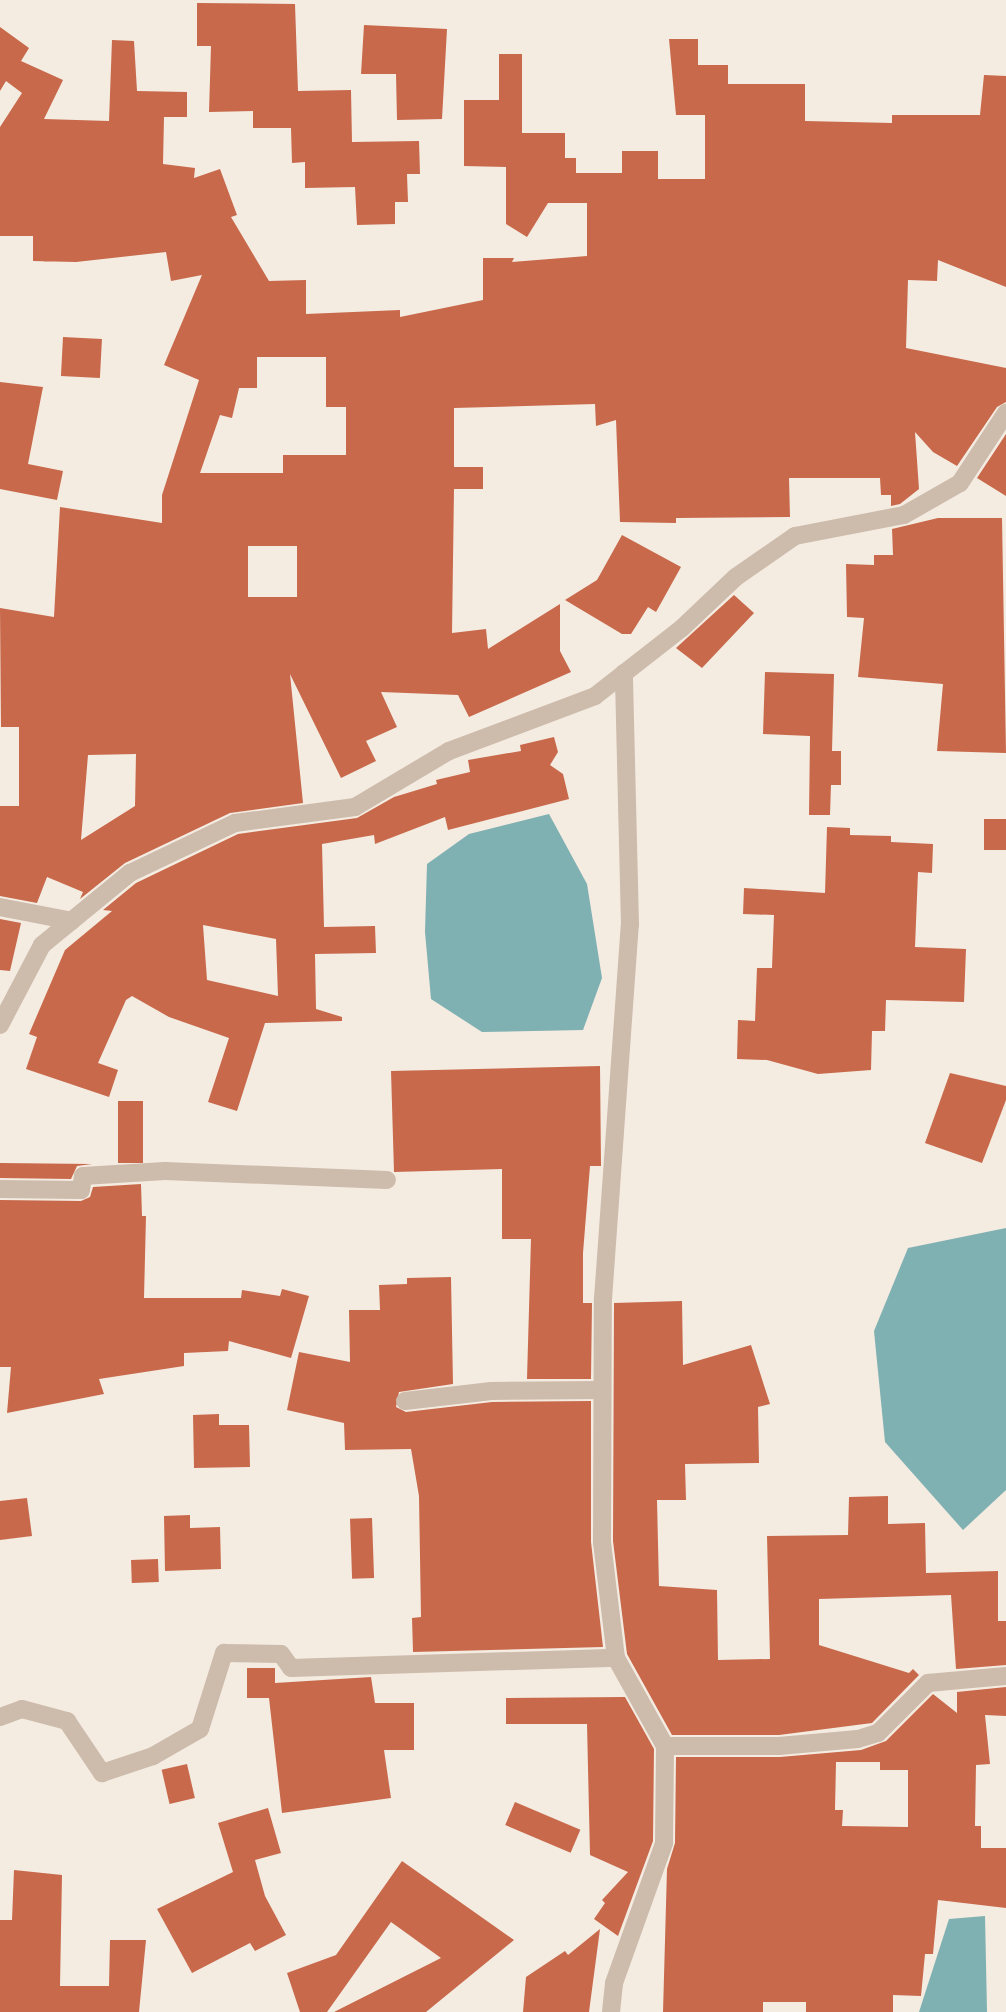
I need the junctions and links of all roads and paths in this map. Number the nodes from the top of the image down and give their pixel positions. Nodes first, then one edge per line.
1 (1006, 412) edge
2 (624, 673) junction
3 (0, 907) edge
4 (72, 921) junction
5 (0, 1025) edge
6 (387, 1180) dead end
7 (0, 1189) edge
8 (602, 1390) junction
9 (405, 1401) dead end
10 (616, 1658) junction
11 (1006, 1676) edge
12 (0, 1717) edge
13 (665, 1746) junction
14 (611, 2012) edge

1 - 2 street
2 - 4 street
2 - 8 street
3 - 4 street
4 - 5 street
6 - 7 street
8 - 9 street
8 - 10 street
10 - 12 street
10 - 13 street
11 - 13 street
13 - 14 street

